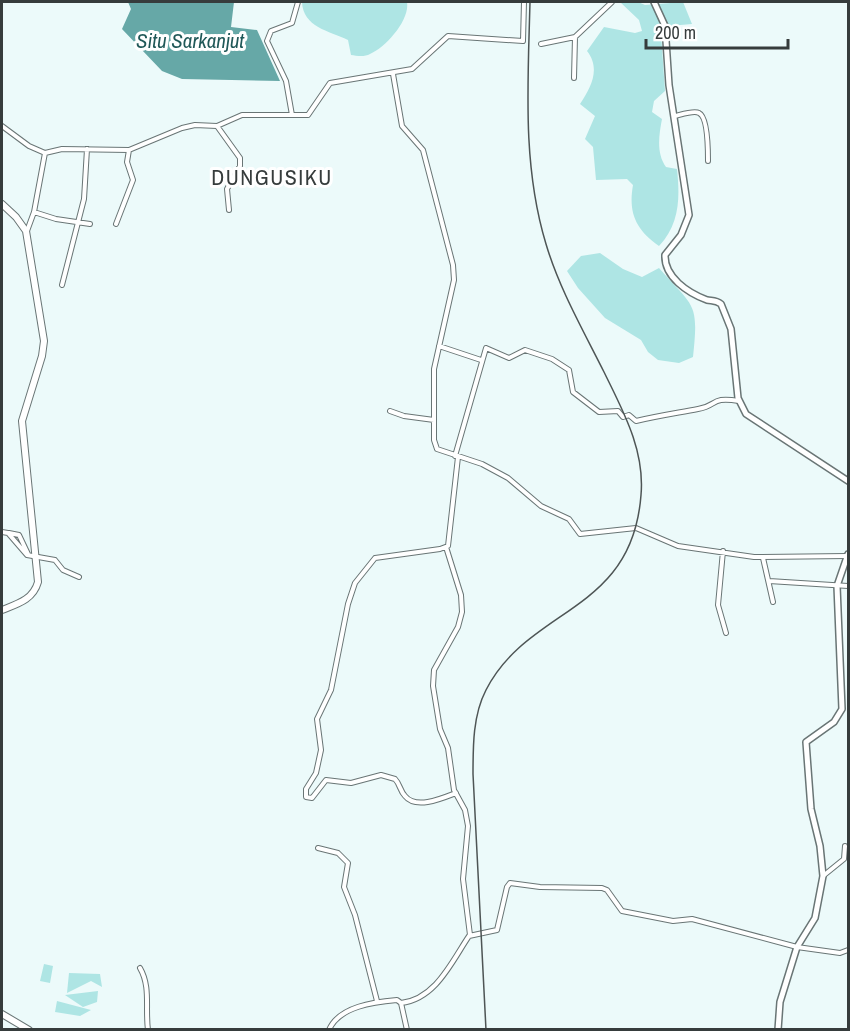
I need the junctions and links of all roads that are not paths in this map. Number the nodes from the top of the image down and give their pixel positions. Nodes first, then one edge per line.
1 (298, 2) edge
2 (524, 2) edge
3 (612, 2) edge
4 (654, 2) edge
5 (575, 37) junction
6 (541, 44) dead end
7 (393, 74) junction
8 (574, 78) dead end
9 (292, 115) junction
10 (675, 116) junction
11 (2, 126) edge
12 (217, 126) junction
13 (87, 149) junction
14 (129, 150) junction
15 (45, 153) junction
16 (708, 161) dead end
17 (2, 204) edge
18 (229, 210) dead end
19 (34, 212) junction
20 (78, 222) junction
21 (90, 224) dead end
22 (116, 224) dead end
23 (26, 231) junction
24 (62, 285) dead end
25 (439, 345) junction
26 (481, 360) junction
27 (739, 401) junction
28 (390, 411) dead end
29 (434, 420) junction
30 (456, 457) junction
31 (849, 481) edge
32 (2, 532) edge
33 (446, 547) junction
34 (723, 551) junction
35 (848, 555) edge
36 (32, 557) junction
37 (763, 558) junction
38 (79, 577) dead end
39 (769, 581) junction
40 (837, 586) junction
41 (849, 586) edge
42 (772, 602) dead end
43 (2, 610) edge
44 (726, 633) dead end
45 (456, 793) junction
46 (845, 846) dead end
47 (318, 848) dead end
48 (823, 876) junction
49 (470, 935) junction
50 (797, 947) junction
51 (849, 951) edge
52 (140, 968) dead end
53 (377, 1002) junction
54 (401, 1003) junction
55 (2, 1014) edge
56 (29, 1029) edge
57 (148, 1029) edge
58 (331, 1029) edge
59 (407, 1029) edge
60 (778, 1029) edge

1 - 9 street
2 - 7 street
3 - 5 street
4 - 10 street
5 - 6 street
5 - 8 street
7 - 9 street
7 - 25 street
9 - 12 street
10 - 16 street
10 - 27 street
11 - 15 street
12 - 14 street
12 - 18 street
13 - 14 street
13 - 15 street
13 - 20 street
14 - 22 street
15 - 19 street
17 - 23 main road
19 - 20 street
19 - 23 street
20 - 21 street
20 - 24 street
23 - 36 main road
25 - 26 street
25 - 29 street
26 - 27 street
26 - 30 street
27 - 31 street
28 - 29 street
29 - 30 street
30 - 33 street
30 - 34 street
32 - 36 street
33 - 45 street
33 - 45 street
34 - 37 street
34 - 44 street
35 - 37 street
35 - 40 street
36 - 38 street
36 - 43 main road
37 - 39 street
39 - 40 street
39 - 42 street
40 - 41 street
40 - 48 street
45 - 49 street
46 - 48 street
47 - 53 street
48 - 50 street
49 - 50 street
49 - 54 street
50 - 51 street
50 - 60 street
52 - 57 street
53 - 54 street
53 - 58 street
54 - 59 street
55 - 56 main road

